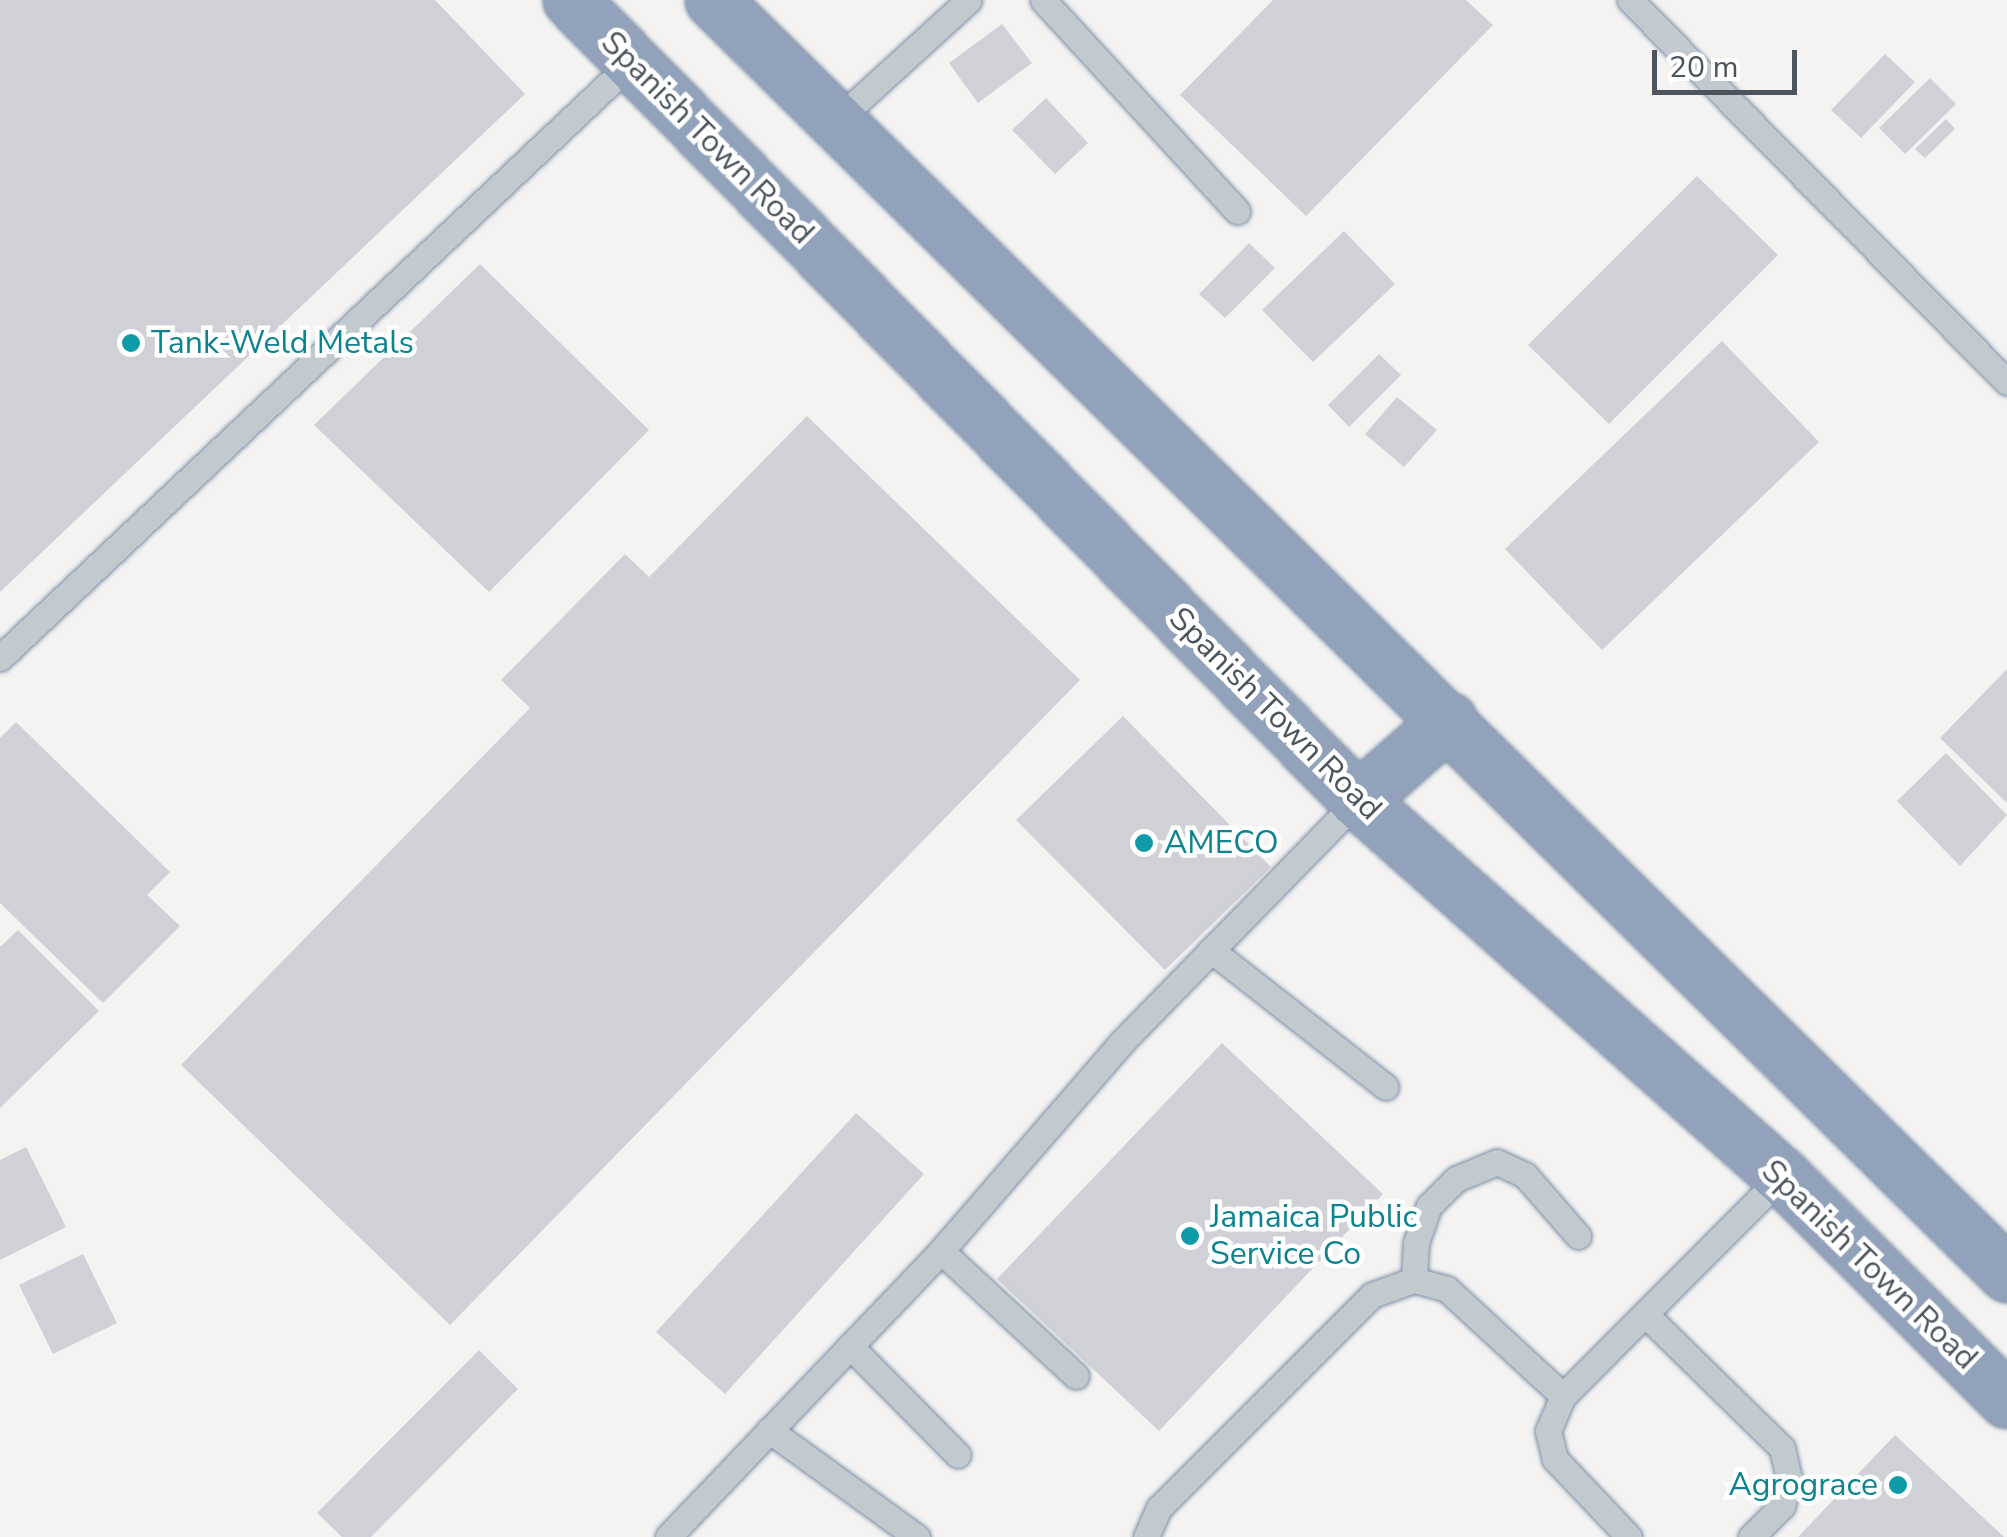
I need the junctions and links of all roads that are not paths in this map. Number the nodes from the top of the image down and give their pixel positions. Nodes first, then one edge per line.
1 (571, 0) edge
2 (713, 0) edge
3 (969, 0) edge
4 (1043, 0) edge
5 (1630, 0) edge
6 (632, 62) junction
7 (836, 120) junction
8 (1237, 211) dead end
9 (2007, 382) edge
10 (0, 658) edge
11 (1449, 720) junction
12 (1358, 800) junction
13 (1211, 950) junction
14 (1386, 1087) dead end
15 (1782, 1176) junction
16 (1578, 1236) dead end
17 (942, 1251) junction
18 (2007, 1274) edge
19 (1414, 1280) junction
20 (1645, 1314) junction
21 (850, 1346) junction
22 (1076, 1376) dead end
23 (1563, 1396) junction
24 (2007, 1400) edge
25 (769, 1430) junction
26 (958, 1455) dead end
27 (675, 1535) edge
28 (917, 1537) edge
29 (1146, 1537) edge
30 (1629, 1537) edge
31 (1751, 1537) edge

1 - 6 highway, Spanish Town Road
2 - 7 highway
3 - 7 lane
4 - 8 lane
5 - 9 lane
6 - 10 lane
6 - 12 highway, Spanish Town Road
7 - 11 highway
11 - 12 highway
11 - 18 highway
12 - 13 lane
12 - 15 highway, Spanish Town Road
13 - 14 lane
13 - 17 lane
15 - 20 lane
15 - 24 highway, Spanish Town Road
16 - 19 lane
17 - 21 lane
17 - 22 lane
19 - 23 lane
19 - 29 lane
20 - 23 lane
20 - 31 lane
21 - 25 lane
21 - 26 lane
23 - 30 lane
25 - 27 lane
25 - 28 lane

